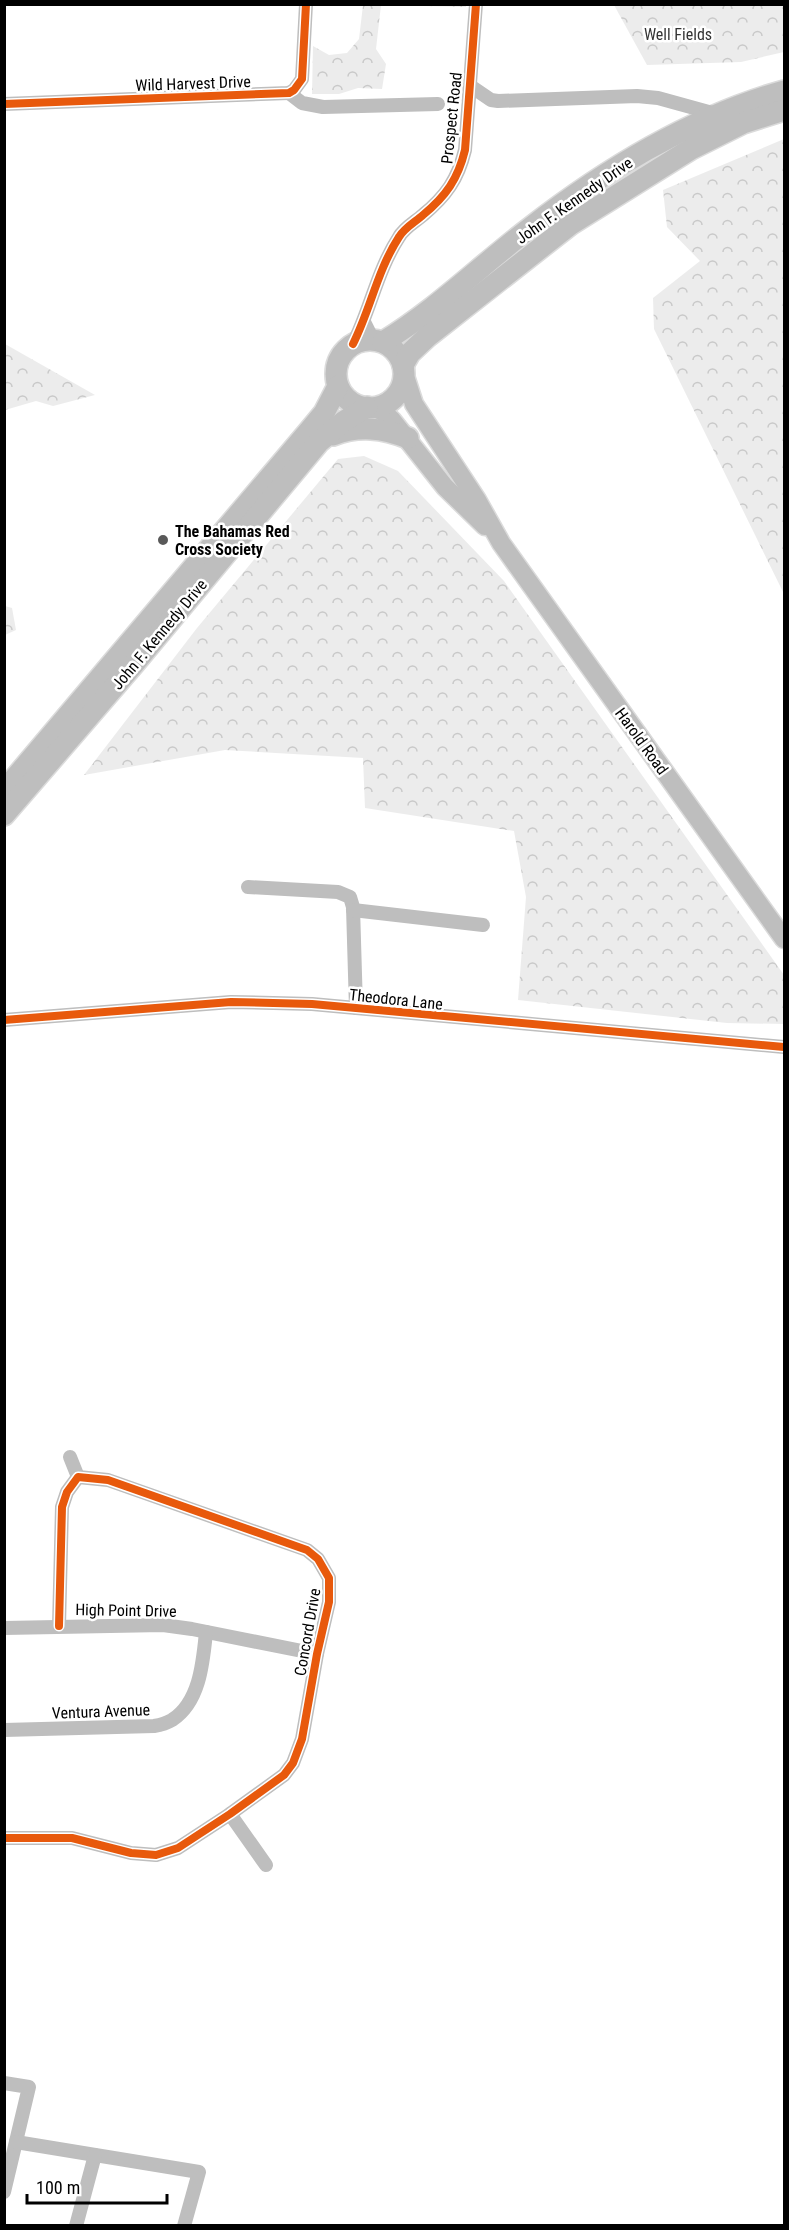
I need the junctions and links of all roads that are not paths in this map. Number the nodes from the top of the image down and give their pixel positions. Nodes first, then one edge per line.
1 (306, 4) edge
2 (476, 4) edge
3 (470, 85) junction
4 (784, 91) edge
5 (289, 93) junction
6 (4, 104) edge
7 (438, 104) dead end
8 (784, 110) edge
9 (716, 114) junction
10 (368, 337) junction
11 (403, 369) junction
12 (338, 386) junction
13 (370, 407) junction
14 (408, 438) junction
15 (319, 441) junction
16 (501, 543) junction
17 (4, 791) edge
18 (4, 815) edge
19 (248, 887) dead end
20 (353, 910) junction
21 (483, 925) dead end
22 (784, 939) edge
23 (356, 1008) junction
24 (4, 1020) edge
25 (784, 1047) edge
26 (70, 1457) dead end
27 (78, 1477) junction
28 (59, 1626) junction
29 (4, 1628) edge
30 (206, 1632) junction
31 (317, 1654) junction
32 (4, 1730) edge
33 (230, 1814) junction
34 (4, 1839) edge
35 (266, 1865) dead end
36 (4, 2084) edge
37 (16, 2142) junction
38 (95, 2155) junction
39 (4, 2192) edge
40 (76, 2226) edge
41 (184, 2226) edge

1 - 5 street
2 - 3 street, Prospect Road
3 - 9 street
3 - 10 street, Prospect Road
4 - 9 highway, John F. Kennedy Drive
5 - 6 street, Wild Harvest Drive
5 - 7 street
8 - 11 highway, John F. Kennedy Drive
9 - 10 highway, John F. Kennedy Drive
10 - 11 highway
10 - 12 highway, John F. Kennedy Drive
11 - 13 highway, John F. Kennedy Drive
11 - 16 main road, Harold Road
12 - 13 highway
12 - 17 highway, John F. Kennedy Drive
13 - 14 main road, Harold Road
13 - 15 highway, John F. Kennedy Drive
14 - 15 highway
14 - 16 main road, Harold Road
15 - 18 highway, John F. Kennedy Drive
16 - 22 main road, Harold Road
19 - 20 street
20 - 21 street
20 - 23 street
23 - 24 street, Theodora Lane
23 - 25 street, Theodora Lane
26 - 27 street
27 - 28 street
27 - 31 street, Concord Drive
28 - 29 street, High Point Drive
28 - 30 street, High Point Drive
30 - 31 street, High Point Drive
30 - 32 street, Ventura Avenue
31 - 33 street, Concord Drive
33 - 34 street, Concord Drive
33 - 35 street
36 - 37 street
37 - 38 street
37 - 39 street
38 - 40 street
38 - 41 street

